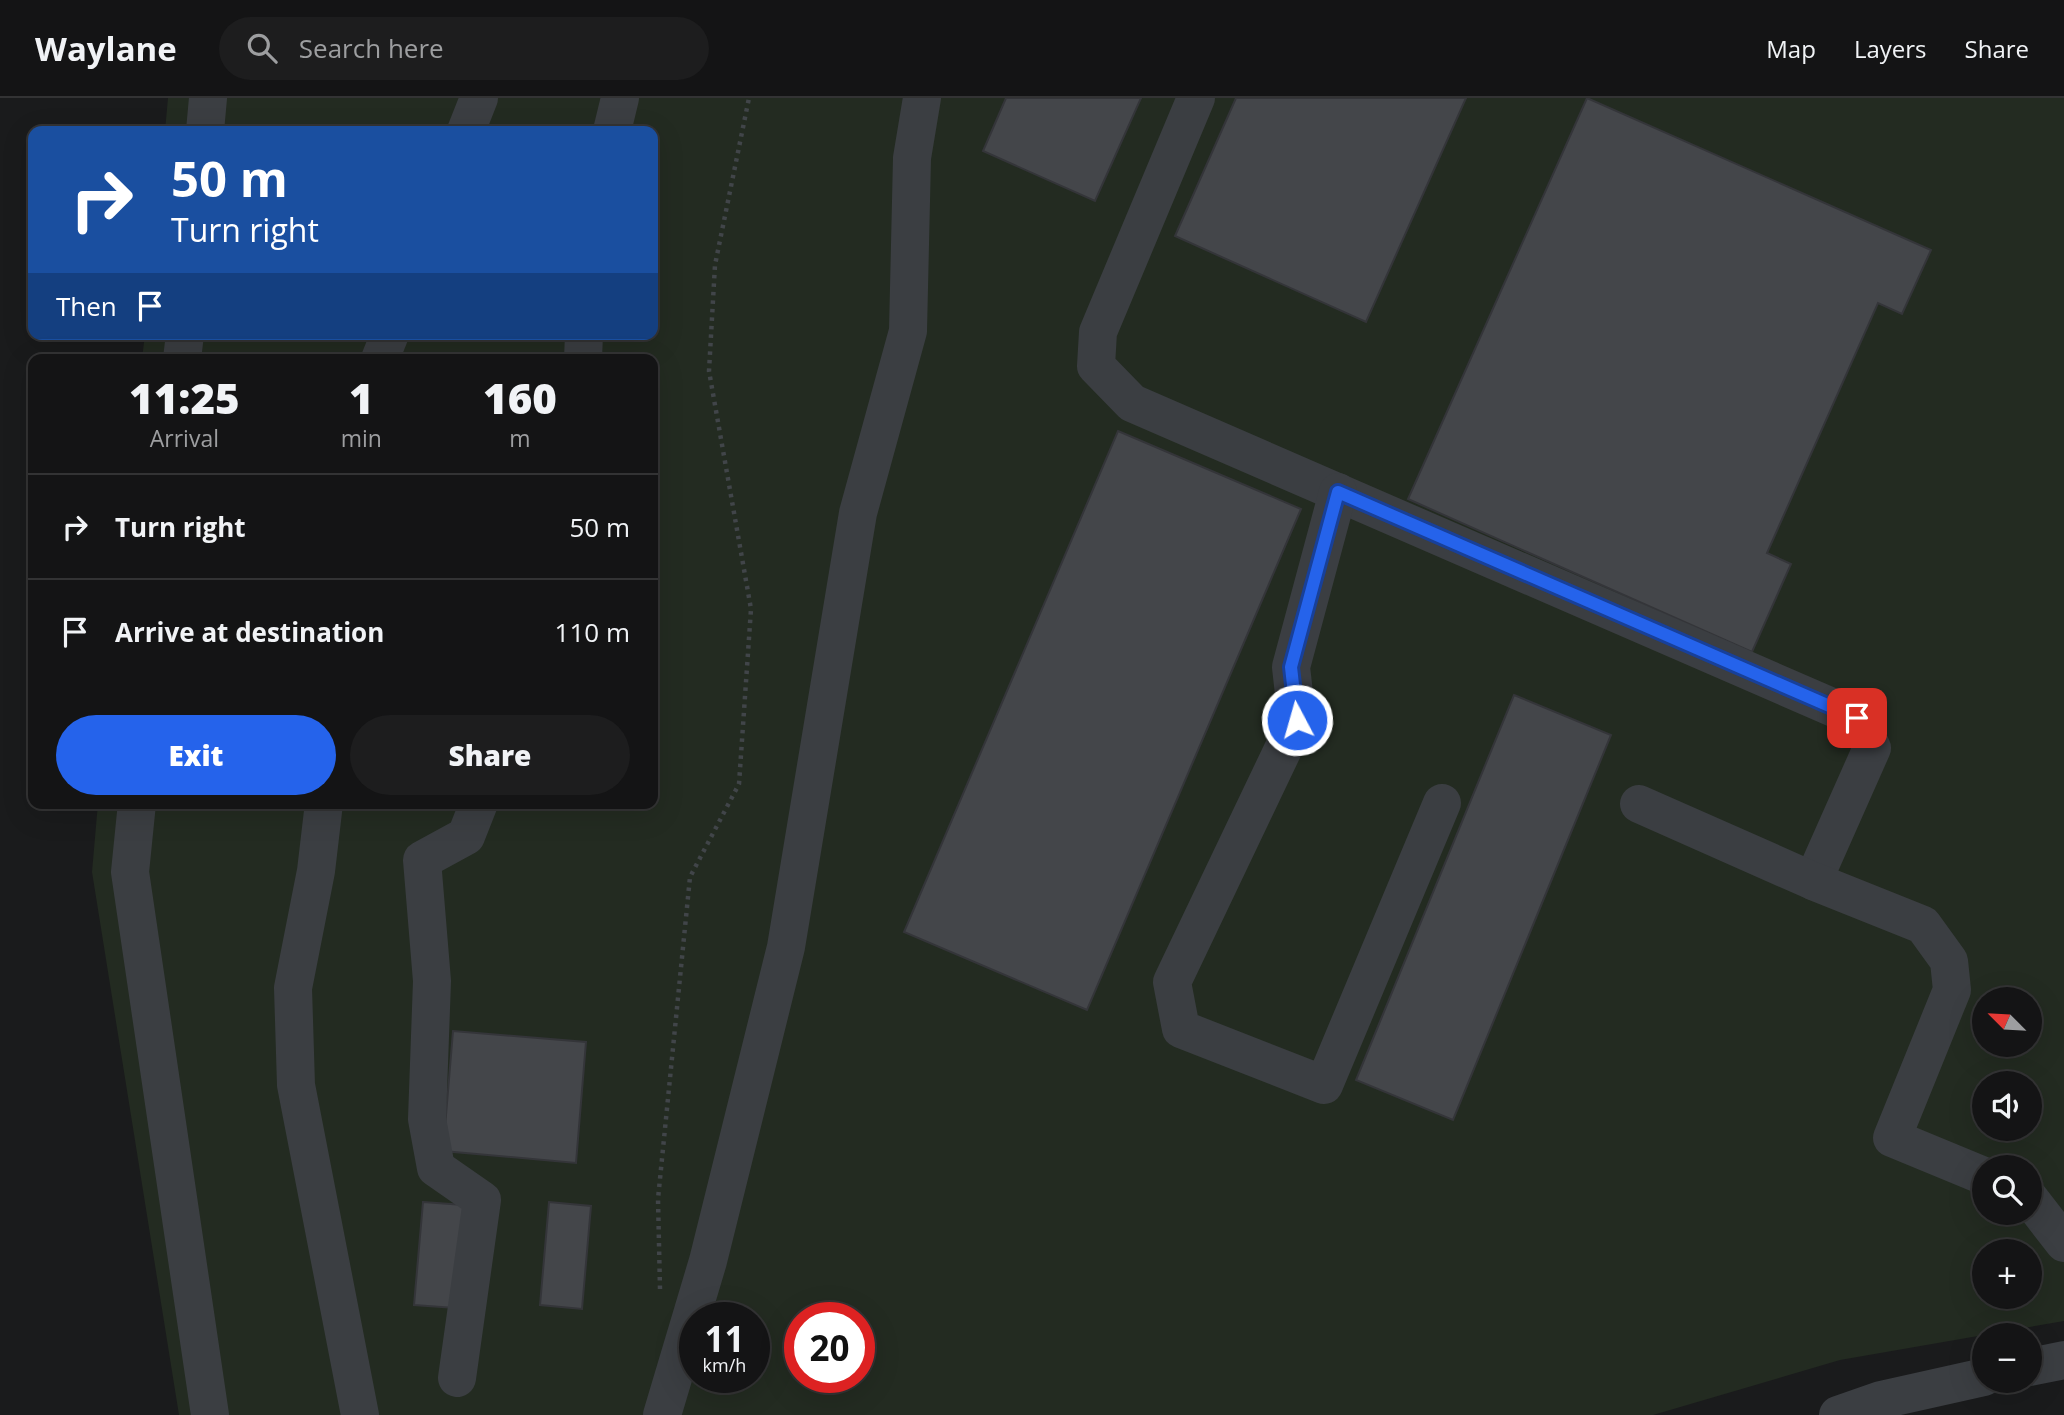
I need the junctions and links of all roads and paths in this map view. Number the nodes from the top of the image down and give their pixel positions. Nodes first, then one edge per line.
1 (208, 98) edge
2 (479, 98) edge
3 (620, 98) edge
4 (749, 98) edge
5 (922, 98) edge
6 (1196, 98) edge
7 (205, 126) edge
8 (468, 126) edge
9 (613, 126) edge
10 (1338, 492) junction
11 (1442, 803) dead end
12 (1639, 804) dead end
13 (136, 809) edge
14 (323, 809) edge
15 (477, 809) edge
16 (1813, 881) junction
17 (1972, 1171) edge
18 (2042, 1215) edge
19 (2064, 1243) edge
20 (660, 1292) dead end
21 (2064, 1360) edge
22 (2042, 1365) edge
23 (457, 1378) dead end
24 (1972, 1380) edge
25 (210, 1415) edge
26 (360, 1415) edge
27 (662, 1415) edge
28 (1838, 1415) edge

1 - 7 street
2 - 8 street
3 - 9 street
4 - 20 path
5 - 27 street
6 - 10 street
10 - 11 street
10 - 16 street
12 - 16 street
13 - 25 street
14 - 26 street
15 - 23 street
16 - 17 street
18 - 19 street
21 - 22 street
24 - 28 street

